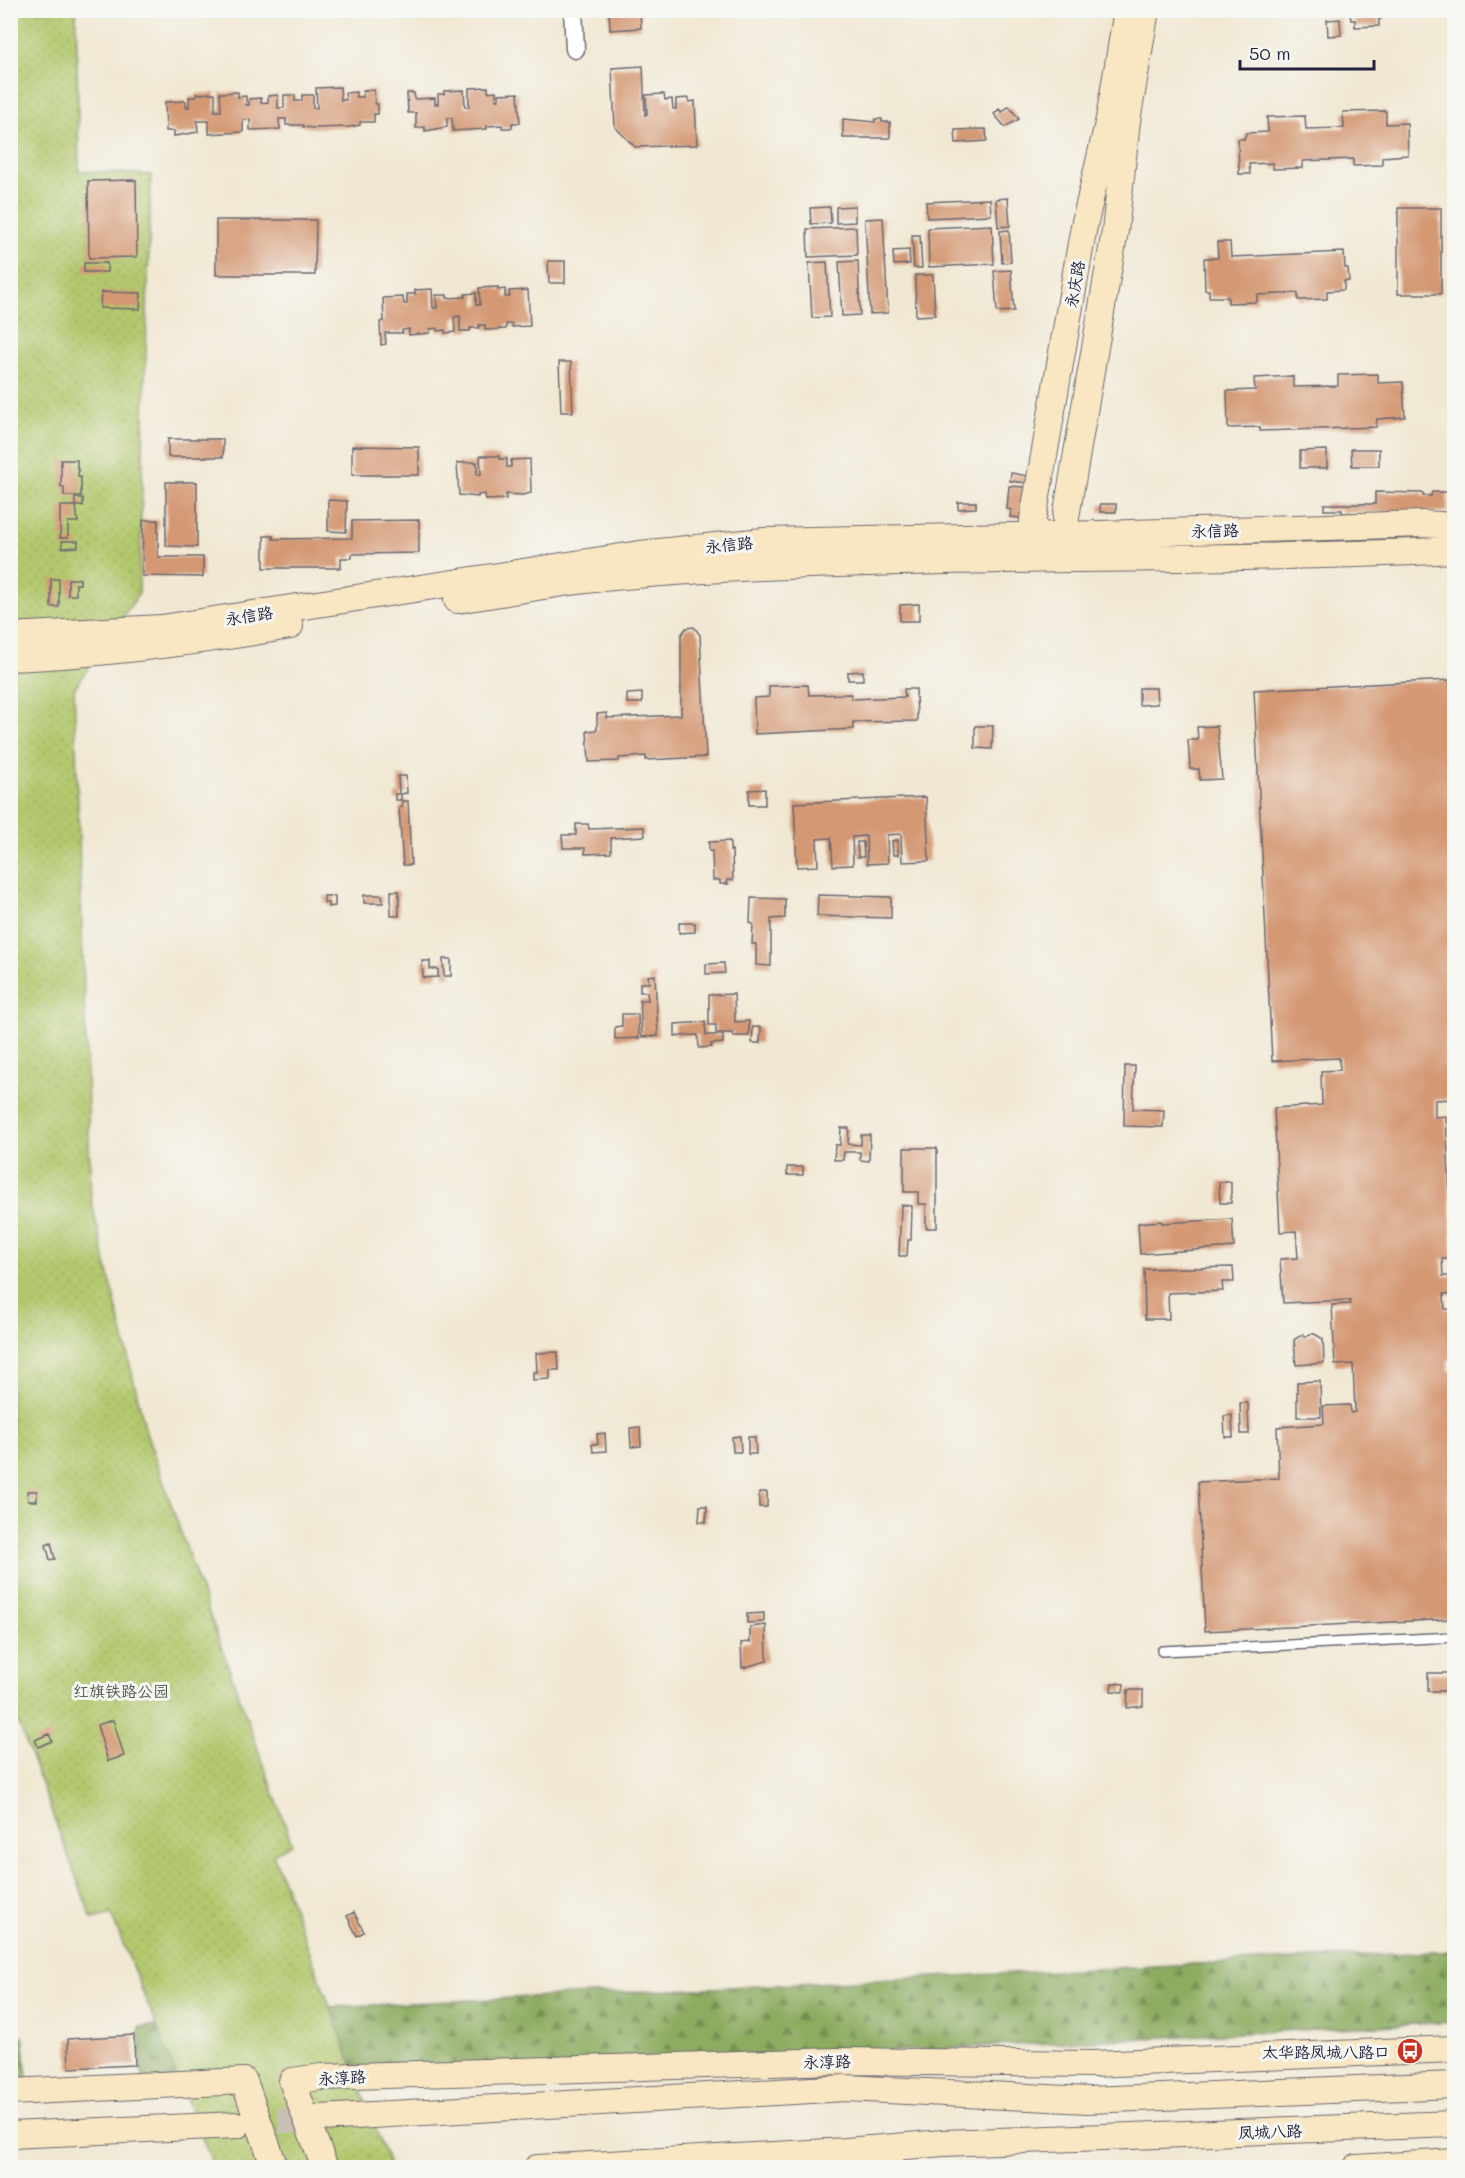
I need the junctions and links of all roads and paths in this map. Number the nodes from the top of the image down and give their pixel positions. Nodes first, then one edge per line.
1 (573, 10) edge
2 (1127, 10) edge
3 (1146, 10) edge
4 (575, 49) dead end
5 (1455, 526) edge
6 (1065, 547) junction
7 (1034, 548) junction
8 (1455, 550) edge
9 (10, 636) edge
10 (10, 658) edge
11 (1455, 1637) edge
12 (1162, 1651) dead end
13 (1455, 2049) edge
14 (1092, 2064) junction
15 (1455, 2085) edge
16 (846, 2088) junction
17 (10, 2092) edge
18 (320, 2118) tunnel mouth
19 (1455, 2124) edge
20 (237, 2125) tunnel mouth
21 (10, 2135) edge
22 (846, 2151) junction
23 (1455, 2162) edge
24 (275, 2168) edge
25 (325, 2168) edge
26 (537, 2168) edge
27 (892, 2168) edge
28 (1356, 2168) edge

1 - 4 street
2 - 7 street, 永庆路
3 - 6 street, 永庆路
5 - 6 street, 永信路
6 - 7 street, 永信路
6 - 8 street, 永信路
7 - 9 street, 永信路
7 - 10 street, 永信路
11 - 12 lane
13 - 14 street, 永淳路
14 - 16 street
14 - 25 street, 永淳路
15 - 16 street, 永淳路
16 - 18 street, 永淳路
17 - 24 street
19 - 22 street, 凤城八路
20 - 21 street
22 - 26 street
22 - 27 street
23 - 28 street

